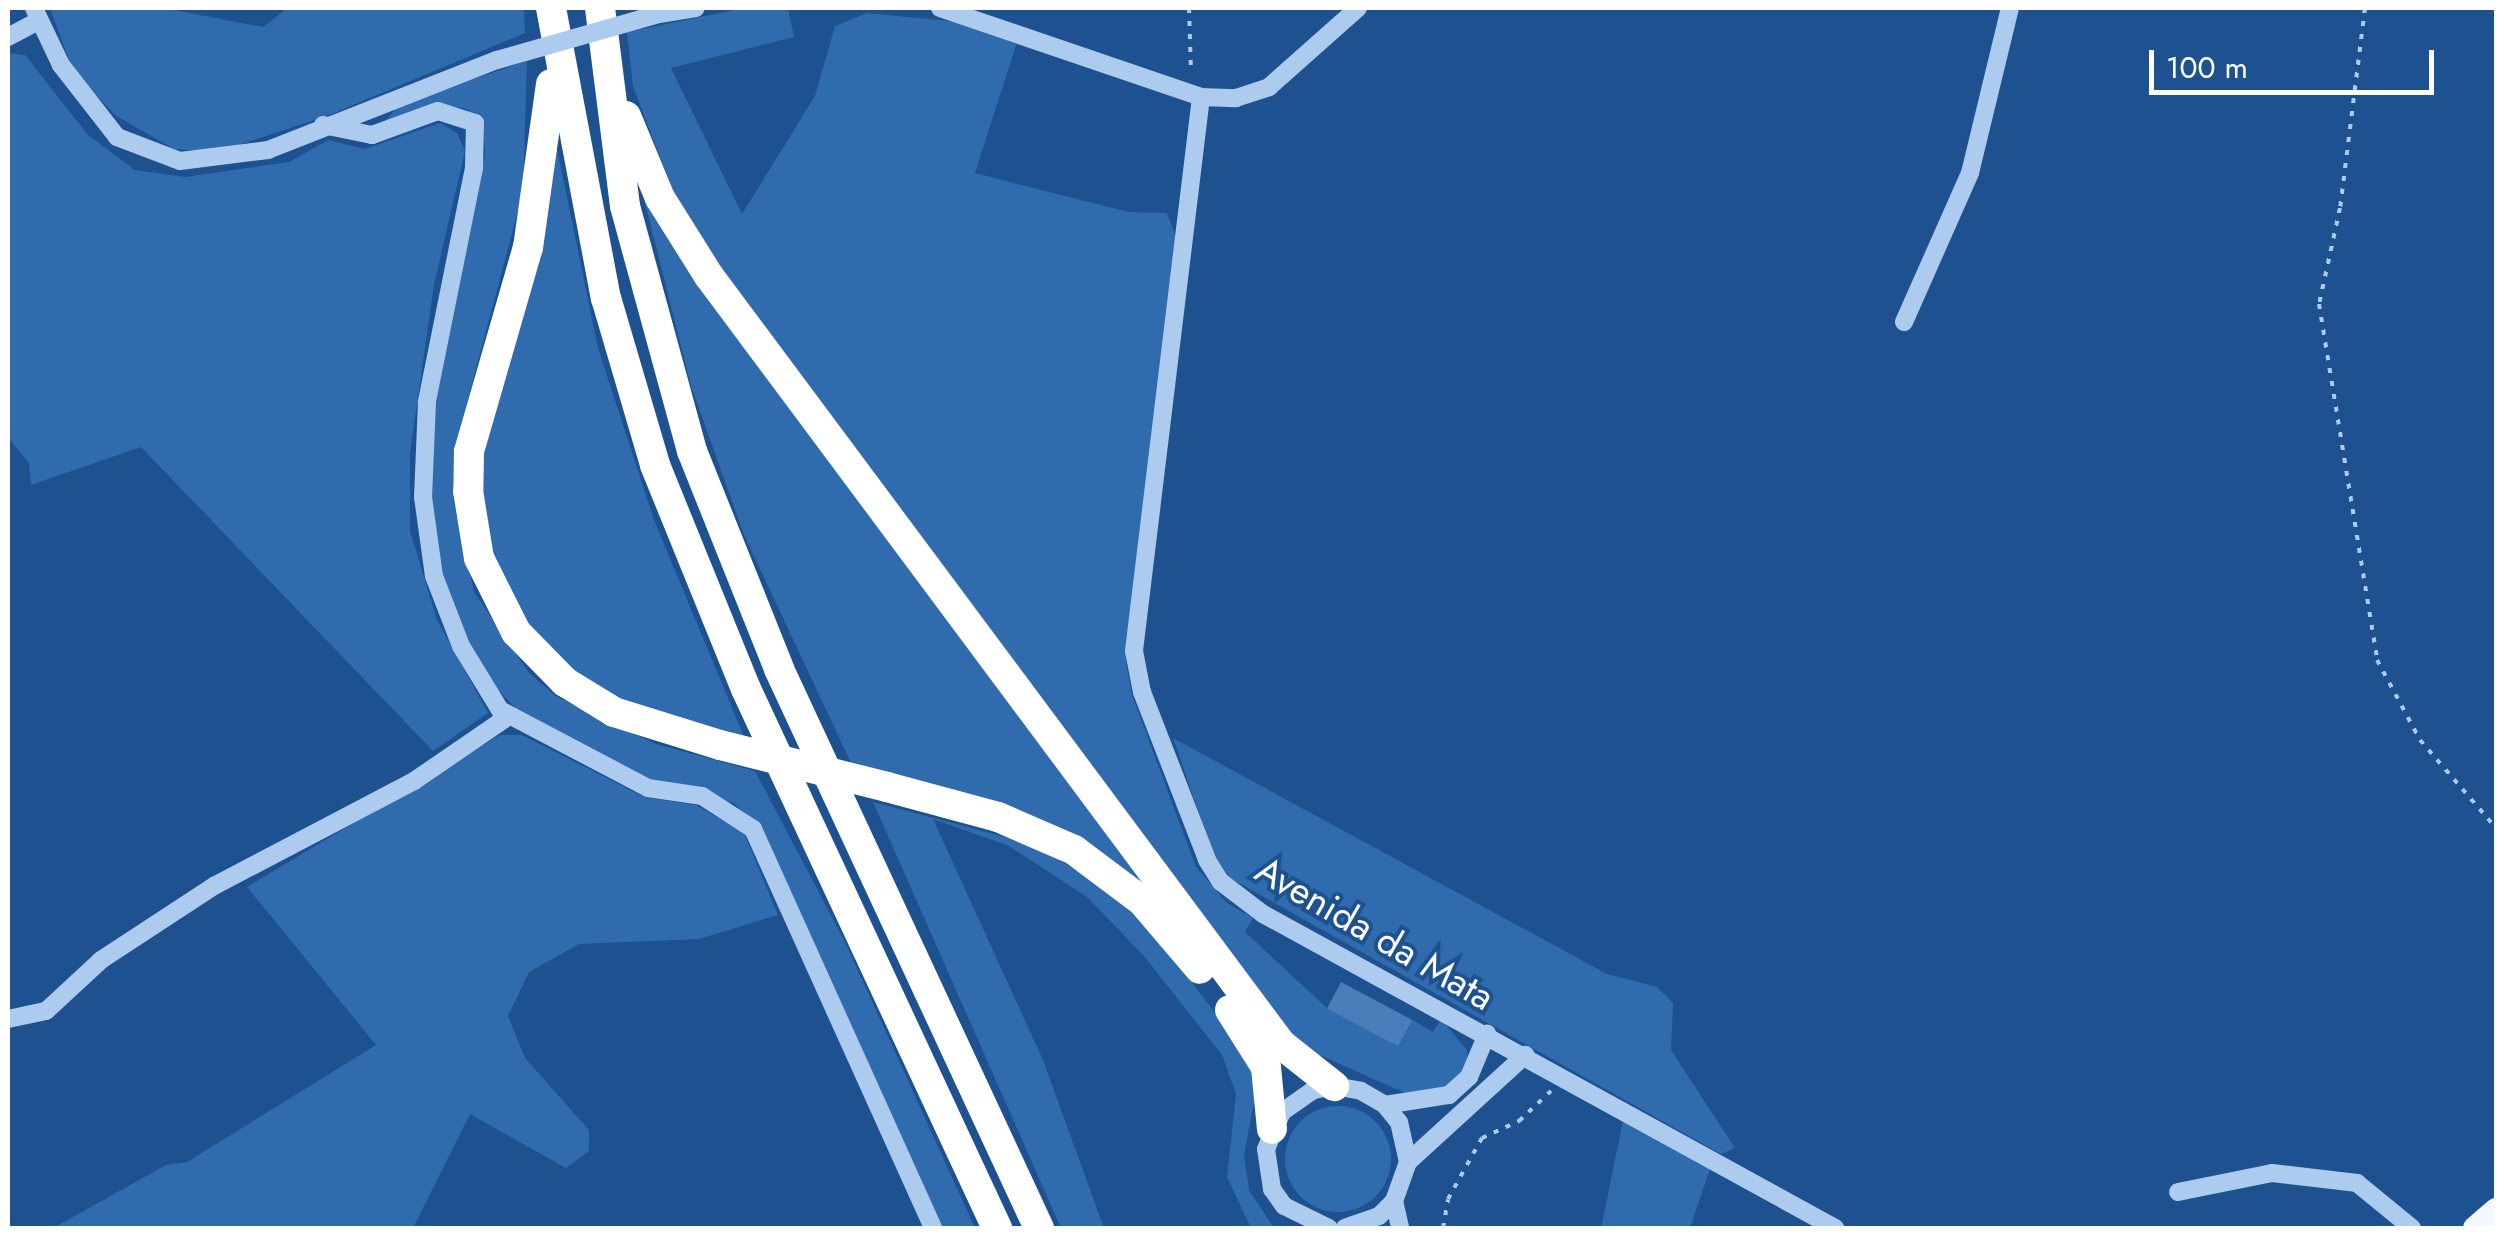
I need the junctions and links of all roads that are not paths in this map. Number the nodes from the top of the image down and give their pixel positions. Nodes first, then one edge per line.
1 (600, 8) edge
2 (696, 8) edge
3 (940, 8) edge
4 (1358, 8) edge
5 (2010, 8) edge
6 (35, 15) edge
7 (552, 19) edge
8 (8, 37) edge
9 (604, 48) junction
10 (1196, 95) junction
11 (323, 125) junction
12 (1904, 322) dead end
13 (509, 716) junction
14 (8, 1020) edge
15 (1487, 1034) junction
16 (1525, 1054) junction
17 (1334, 1086) junction
18 (1385, 1105) junction
19 (1272, 1129) junction
20 (1408, 1162) junction
21 (2178, 1192) dead end
22 (1394, 1201) junction
23 (2496, 1210) edge
24 (933, 1228) edge
25 (997, 1228) edge
26 (1039, 1228) edge
27 (1319, 1228) edge
28 (1330, 1228) edge
29 (1345, 1228) edge
30 (1400, 1228) edge
31 (1835, 1228) edge
32 (2412, 1228) edge
33 (2475, 1228) edge

1 - 9 highway
2 - 11 street, bridge
3 - 10 street
4 - 10 street
5 - 12 street
6 - 8 street
6 - 11 street
7 - 19 highway, bridge
7 - 25 highway
9 - 17 highway
9 - 26 highway
10 - 15 street, Avenida da Mata
11 - 13 street
13 - 14 street
13 - 24 street
15 - 16 street, Avenida da Mata
15 - 18 street
16 - 20 street
16 - 31 street, Avenida da Mata
17 - 18 street
17 - 19 street
18 - 20 street
19 - 27 street
20 - 22 street
21 - 32 street
22 - 29 street
22 - 30 street
23 - 33 main road
27 - 28 street

